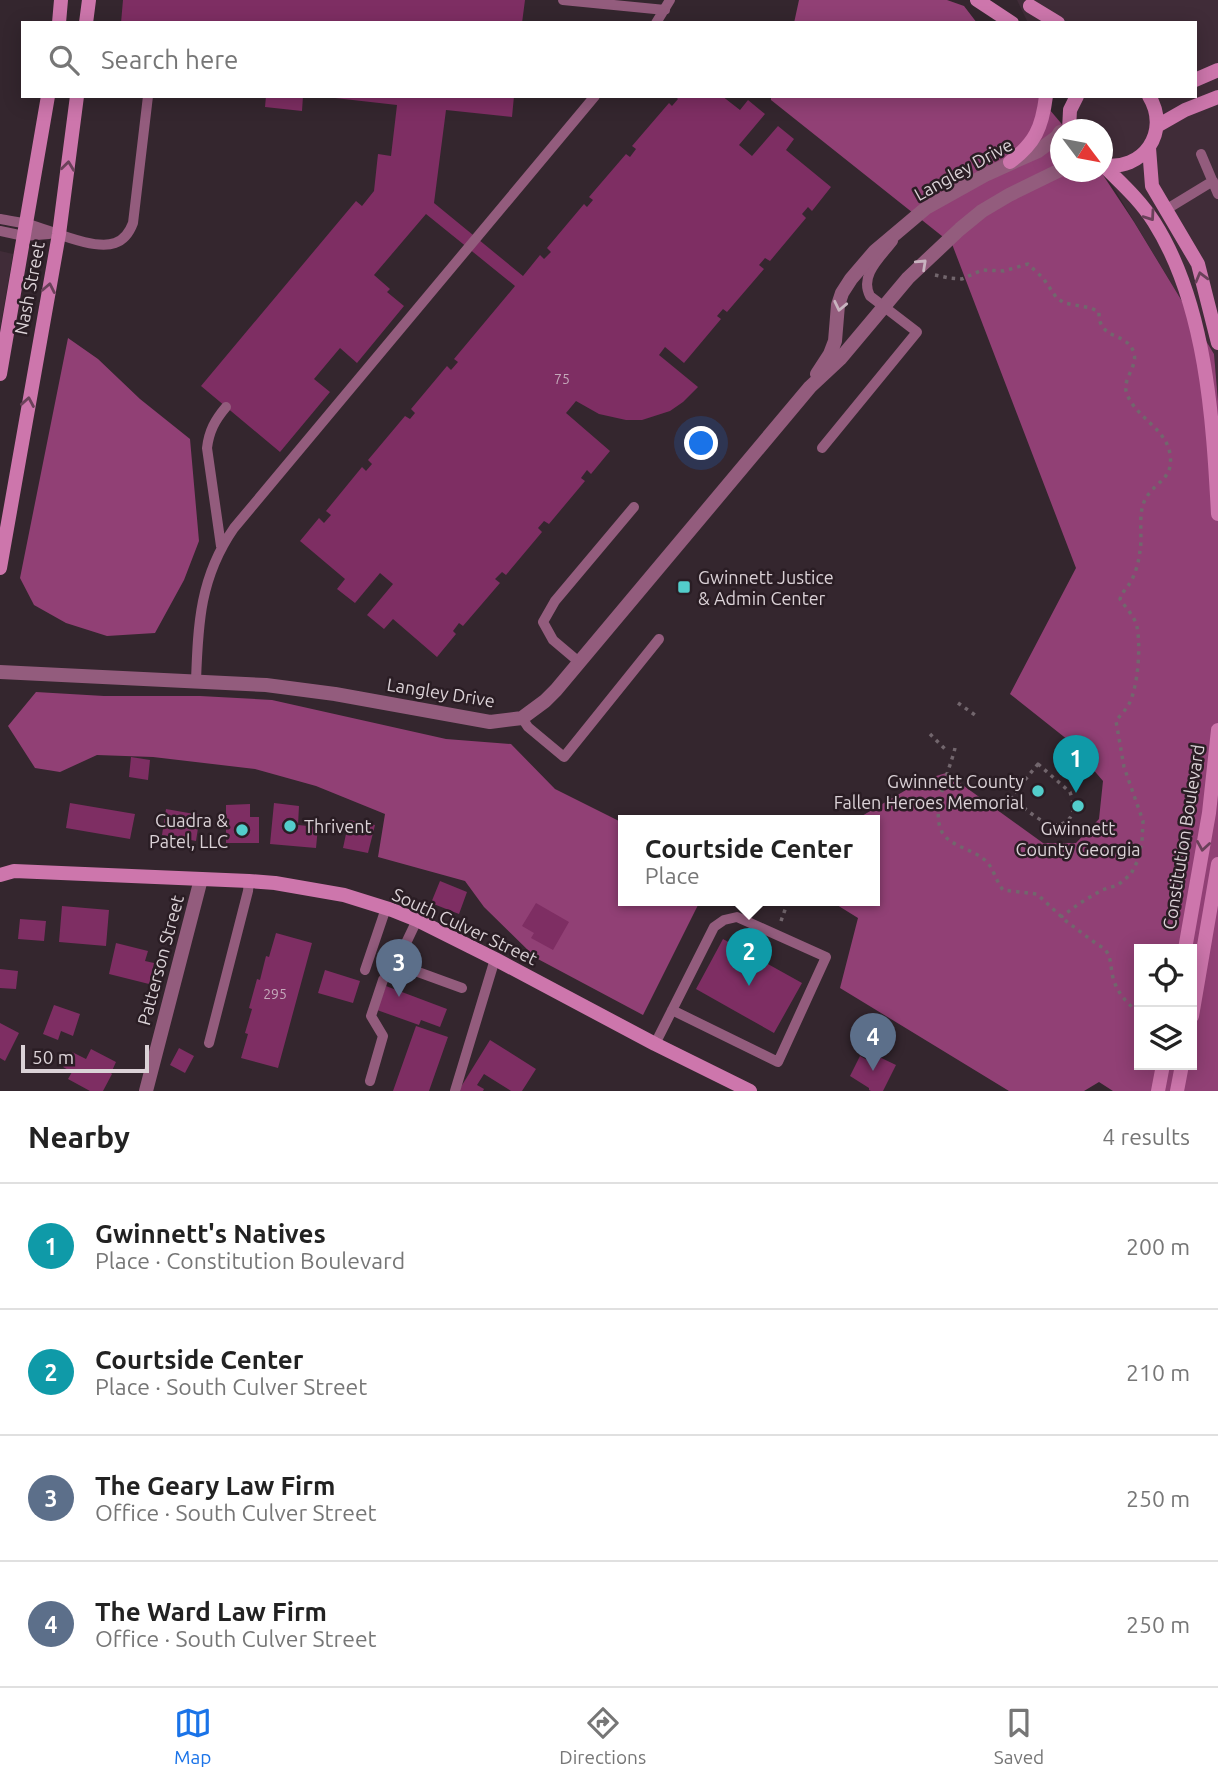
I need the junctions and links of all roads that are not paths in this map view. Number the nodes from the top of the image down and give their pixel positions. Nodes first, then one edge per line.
1 (61, 0) edge
2 (89, 0) edge
3 (562, 0) edge
4 (970, 0) edge
5 (977, 0) edge
6 (1026, 3) edge
7 (667, 5) edge
8 (59, 21) edge
9 (86, 21) edge
10 (657, 21) edge
11 (993, 21) edge
12 (1009, 21) edge
13 (1042, 21) edge
14 (1055, 21) edge
15 (1218, 68) edge
16 (1197, 69) edge
17 (1197, 79) edge
18 (1218, 97) edge
19 (48, 98) edge
20 (77, 98) edge
21 (148, 98) edge
22 (593, 98) edge
23 (1046, 98) edge
24 (1075, 98) edge
25 (1150, 98) edge
26 (1068, 119) edge
27 (1157, 126) junction
28 (1050, 142) edge
29 (1149, 148) junction
30 (1202, 154) dead end
31 (1010, 162) junction
32 (1113, 166) edge
33 (1050, 175) edge
34 (1113, 175) edge
35 (1213, 181) junction
36 (1218, 194) edge
37 (1167, 209) junction
38 (0, 219) edge
39 (906, 224) junction
40 (25, 230) junction
41 (0, 231) edge
42 (59, 234) junction
43 (884, 306) junction
44 (1217, 338) edge
45 (0, 374) edge
46 (810, 387) junction
47 (226, 407) dead end
48 (822, 448) dead end
49 (634, 507) dead end
50 (1218, 514) edge
51 (222, 546) junction
52 (0, 568) edge
53 (659, 639) dead end
54 (579, 662) junction
55 (0, 672) edge
56 (196, 681) junction
57 (522, 718) junction
58 (1218, 730) edge
59 (0, 863) edge
60 (1218, 864) edge
61 (7, 873) edge
62 (201, 879) junction
63 (249, 881) junction
64 (386, 908) junction
65 (417, 920) junction
66 (1186, 944) edge
67 (495, 959) junction
68 (396, 964) junction
69 (365, 970) dead end
70 (462, 989) dead end
71 (1194, 1007) edge
72 (672, 1010) junction
73 (209, 1043) dead end
74 (655, 1044) junction
75 (1162, 1070) edge
76 (1181, 1070) edge
77 (370, 1081) dead end
78 (146, 1091) edge
79 (455, 1091) edge
80 (750, 1091) edge
81 (1158, 1091) edge
82 (1177, 1091) edge

1 - 8 street
2 - 9 street
3 - 7 lane
4 - 11 street
5 - 12 street
6 - 13 street
6 - 14 street
7 - 10 lane
15 - 16 street
15 - 17 street
18 - 27 street
19 - 40 street, Nash Street
42 -> 20 street, Nash Street
21 - 42 lane
22 - 51 lane
23 - 31 street
24 - 26 street
25 - 27 street
27 - 29 street
28 - 31 street, Langley Drive
29 - 32 street
29 - 37 street
30 - 35 lane
31 - 39 street, Langley Drive
43 -> 33 street, Langley Drive
34 -> 50 street
35 - 36 lane
35 - 37 lane
44 -> 37 street
38 - 40 lane
39 - 43 lane
39 -> 46 street, Langley Drive
40 - 41 lane
40 - 42 lane
40 - 45 street, Nash Street
52 -> 42 street, Nash Street
43 - 46 street, Langley Drive
43 - 48 lane
46 - 54 street, Langley Drive
47 - 51 lane
49 - 54 lane
51 - 56 lane
53 - 57 lane
54 - 57 street, Langley Drive
55 - 56 street, Langley Drive
56 - 57 street, Langley Drive
58 -> 66 street, Constitution Boulevard
59 - 61 street
60 - 71 street
61 - 62 street, South Culver Street
62 - 63 street, South Culver Street
62 - 78 street, Patterson Street
63 - 64 street, South Culver Street
63 - 73 lane
64 - 65 street, South Culver Street
64 - 69 lane
65 - 67 street, South Culver Street
65 - 68 lane
67 - 74 street, South Culver Street
67 - 79 lane
68 - 70 lane
68 - 77 lane
72 - 72 lane
72 - 74 lane
74 - 80 street, South Culver Street
75 - 81 street
76 - 82 street

